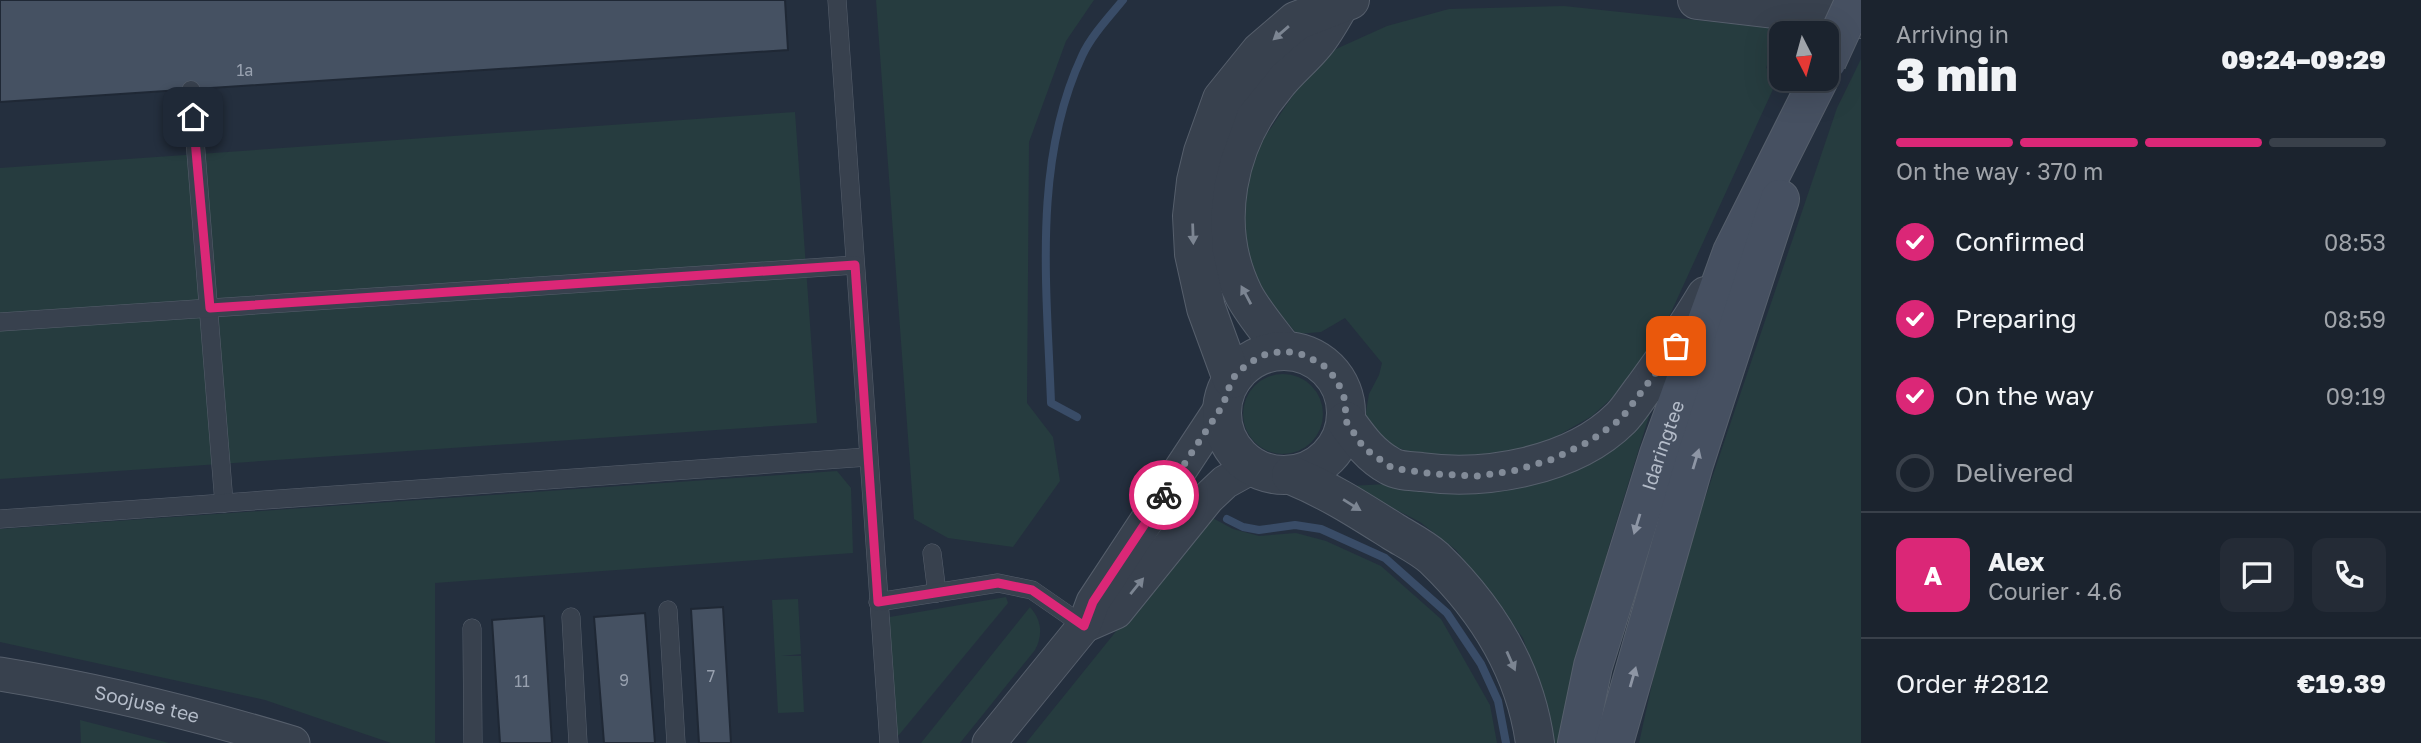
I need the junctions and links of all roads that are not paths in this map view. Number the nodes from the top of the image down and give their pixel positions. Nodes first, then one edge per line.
1 (837, 0) edge
2 (1697, 0) edge
3 (1855, 0) edge
4 (1344, 1) edge
5 (1861, 19) edge
6 (1839, 35) edge
7 (191, 90) dead end
8 (1812, 91) edge
9 (1815, 91) edge
10 (1732, 252) junction
11 (855, 265) junction
12 (210, 308) junction
13 (0, 322) edge
14 (1284, 351) junction
15 (1228, 392) junction
16 (1346, 421) junction
17 (867, 457) junction
18 (1252, 467) junction
19 (1291, 475) junction
20 (224, 503) junction
21 (0, 519) edge
22 (932, 553) dead end
23 (937, 593) junction
24 (878, 602) junction
25 (668, 610) dead end
26 (572, 617) dead end
27 (1084, 626) junction
28 (472, 628) dead end
29 (0, 674) edge
30 (293, 743) edge
31 (472, 743) edge
32 (578, 743) edge
33 (676, 743) edge
34 (889, 743) edge
35 (989, 743) edge
36 (1535, 743) edge
37 (1577, 743) edge
38 (1614, 743) edge

1 - 11 lane
2 - 5 street
3 - 6 main road, Idaringtee, bridge
14 -> 4 street
4 -> 15 street
7 - 12 lane
8 - 10 main road, Idaringtee
38 -> 9 main road, Idaringtee
10 - 16 street
10 -> 37 main road, Idaringtee
11 - 12 lane
11 - 17 lane
12 - 13 lane
12 - 20 lane
14 - 15 street
14 - 16 street
15 - 18 street
15 - 27 street
16 - 19 street
17 - 20 lane
17 - 24 lane
18 - 19 street
27 -> 18 street
19 -> 36 street
20 - 21 lane
22 - 23 lane
23 - 24 lane
23 - 27 lane
24 - 34 lane
25 - 33 lane
26 - 32 lane
27 - 35 street
28 - 31 lane
29 - 30 street, Soojuse tee

